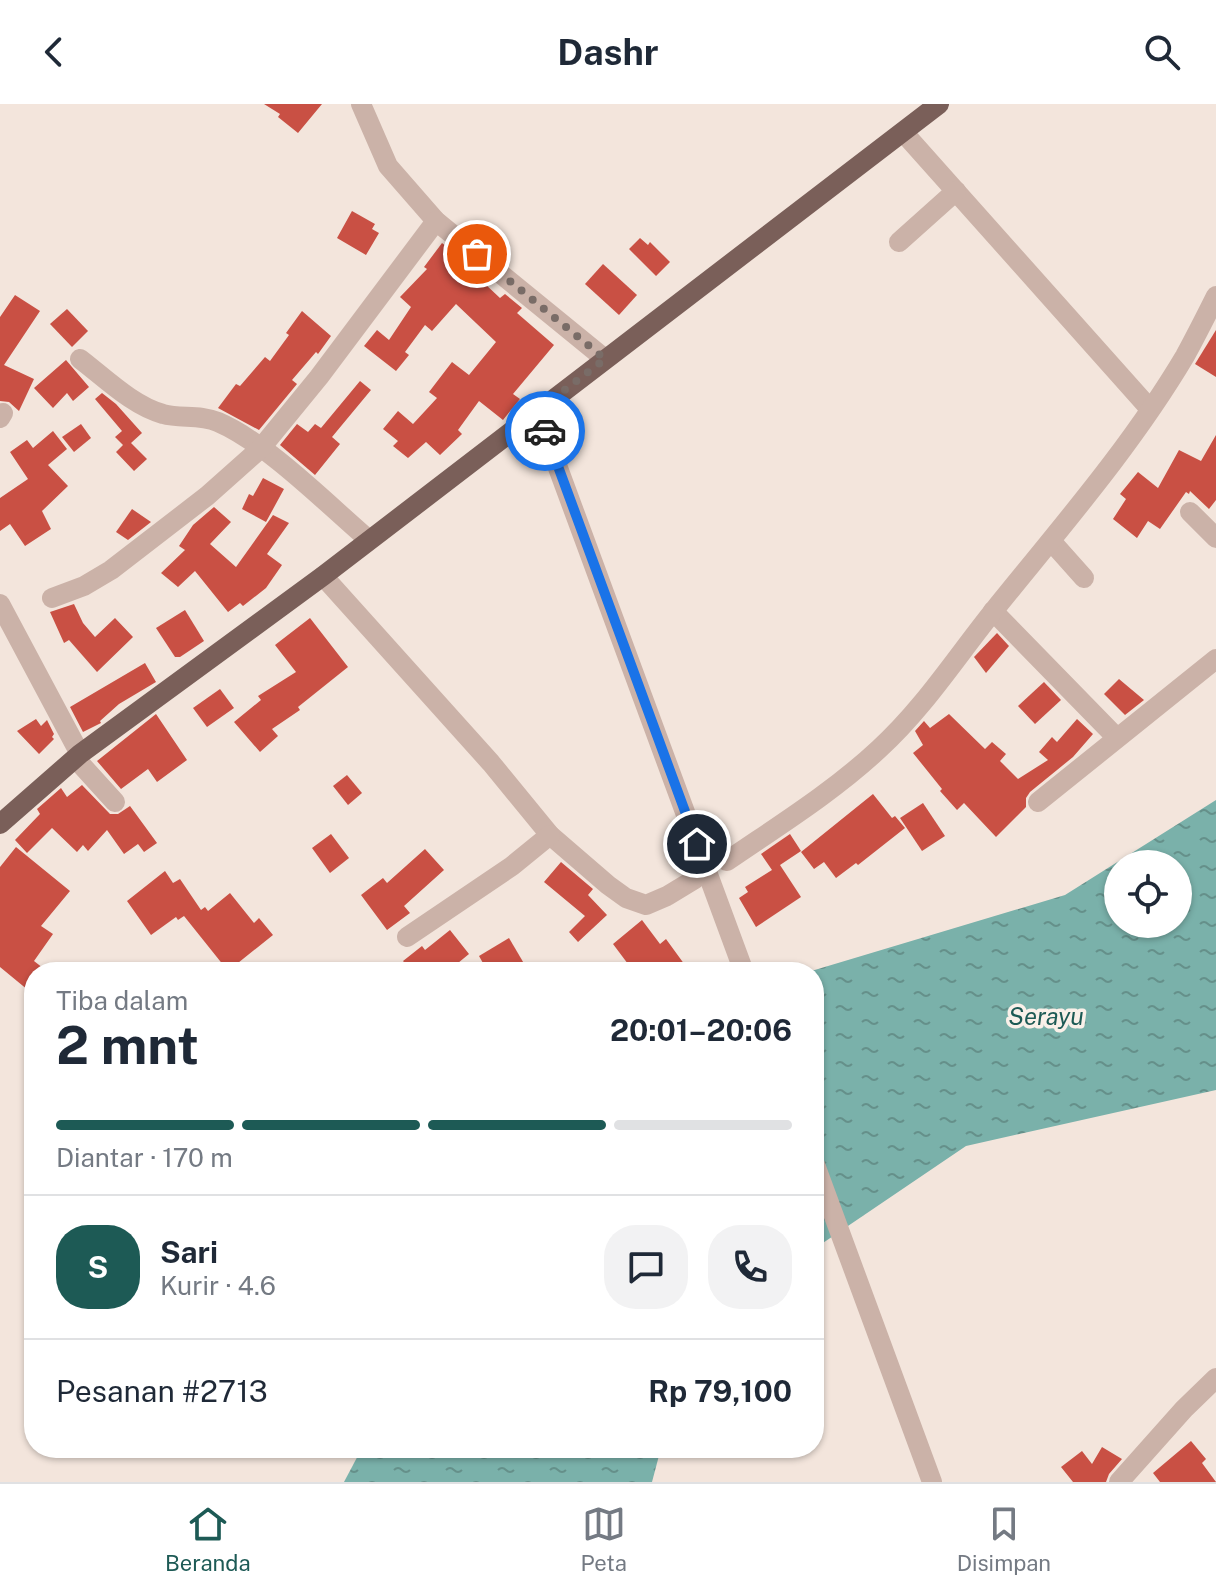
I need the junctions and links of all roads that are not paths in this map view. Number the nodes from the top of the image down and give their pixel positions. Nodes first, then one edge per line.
1 (361, 104) edge
2 (939, 104) edge
3 (903, 132) junction
4 (956, 191) junction
5 (436, 221) junction
6 (899, 242) dead end
7 (1216, 296) edge
8 (80, 359) dead end
9 (605, 359) junction
10 (1150, 409) junction
11 (537, 411) junction
12 (261, 448) junction
13 (1190, 512) dead end
14 (1216, 538) edge
15 (369, 540) junction
16 (1051, 541) junction
17 (323, 576) junction
18 (1084, 578) dead end
19 (52, 598) dead end
20 (0, 604) edge
21 (993, 611) junction
22 (1216, 659) edge
23 (1116, 737) junction
24 (78, 757) junction
25 (115, 802) dead end
26 (1038, 802) dead end
27 (0, 824) edge
28 (550, 835) junction
29 (727, 861) dead end
30 (695, 879) dead end
31 (407, 937) dead end
32 (741, 962) edge
33 (824, 1189) edge
34 (1216, 1378) edge
35 (932, 1482) edge
36 (1119, 1482) edge

1 - 5 street
2 - 3 main road
3 - 4 street
3 - 9 main road
4 - 6 street
4 - 10 street
5 - 9 street
5 - 12 street
7 - 10 street
8 - 12 street
9 - 11 main road
10 - 16 street
11 - 15 main road
11 - 32 street
12 - 15 street
12 - 19 street
13 - 14 street
15 - 17 main road
16 - 18 street
16 - 21 street
17 - 24 main road
17 - 28 street
20 - 24 street
21 - 23 street
21 - 29 street
22 - 23 street
23 - 26 street
24 - 25 street
24 - 27 main road
28 - 30 street
28 - 31 street
33 - 35 street
34 - 36 street

